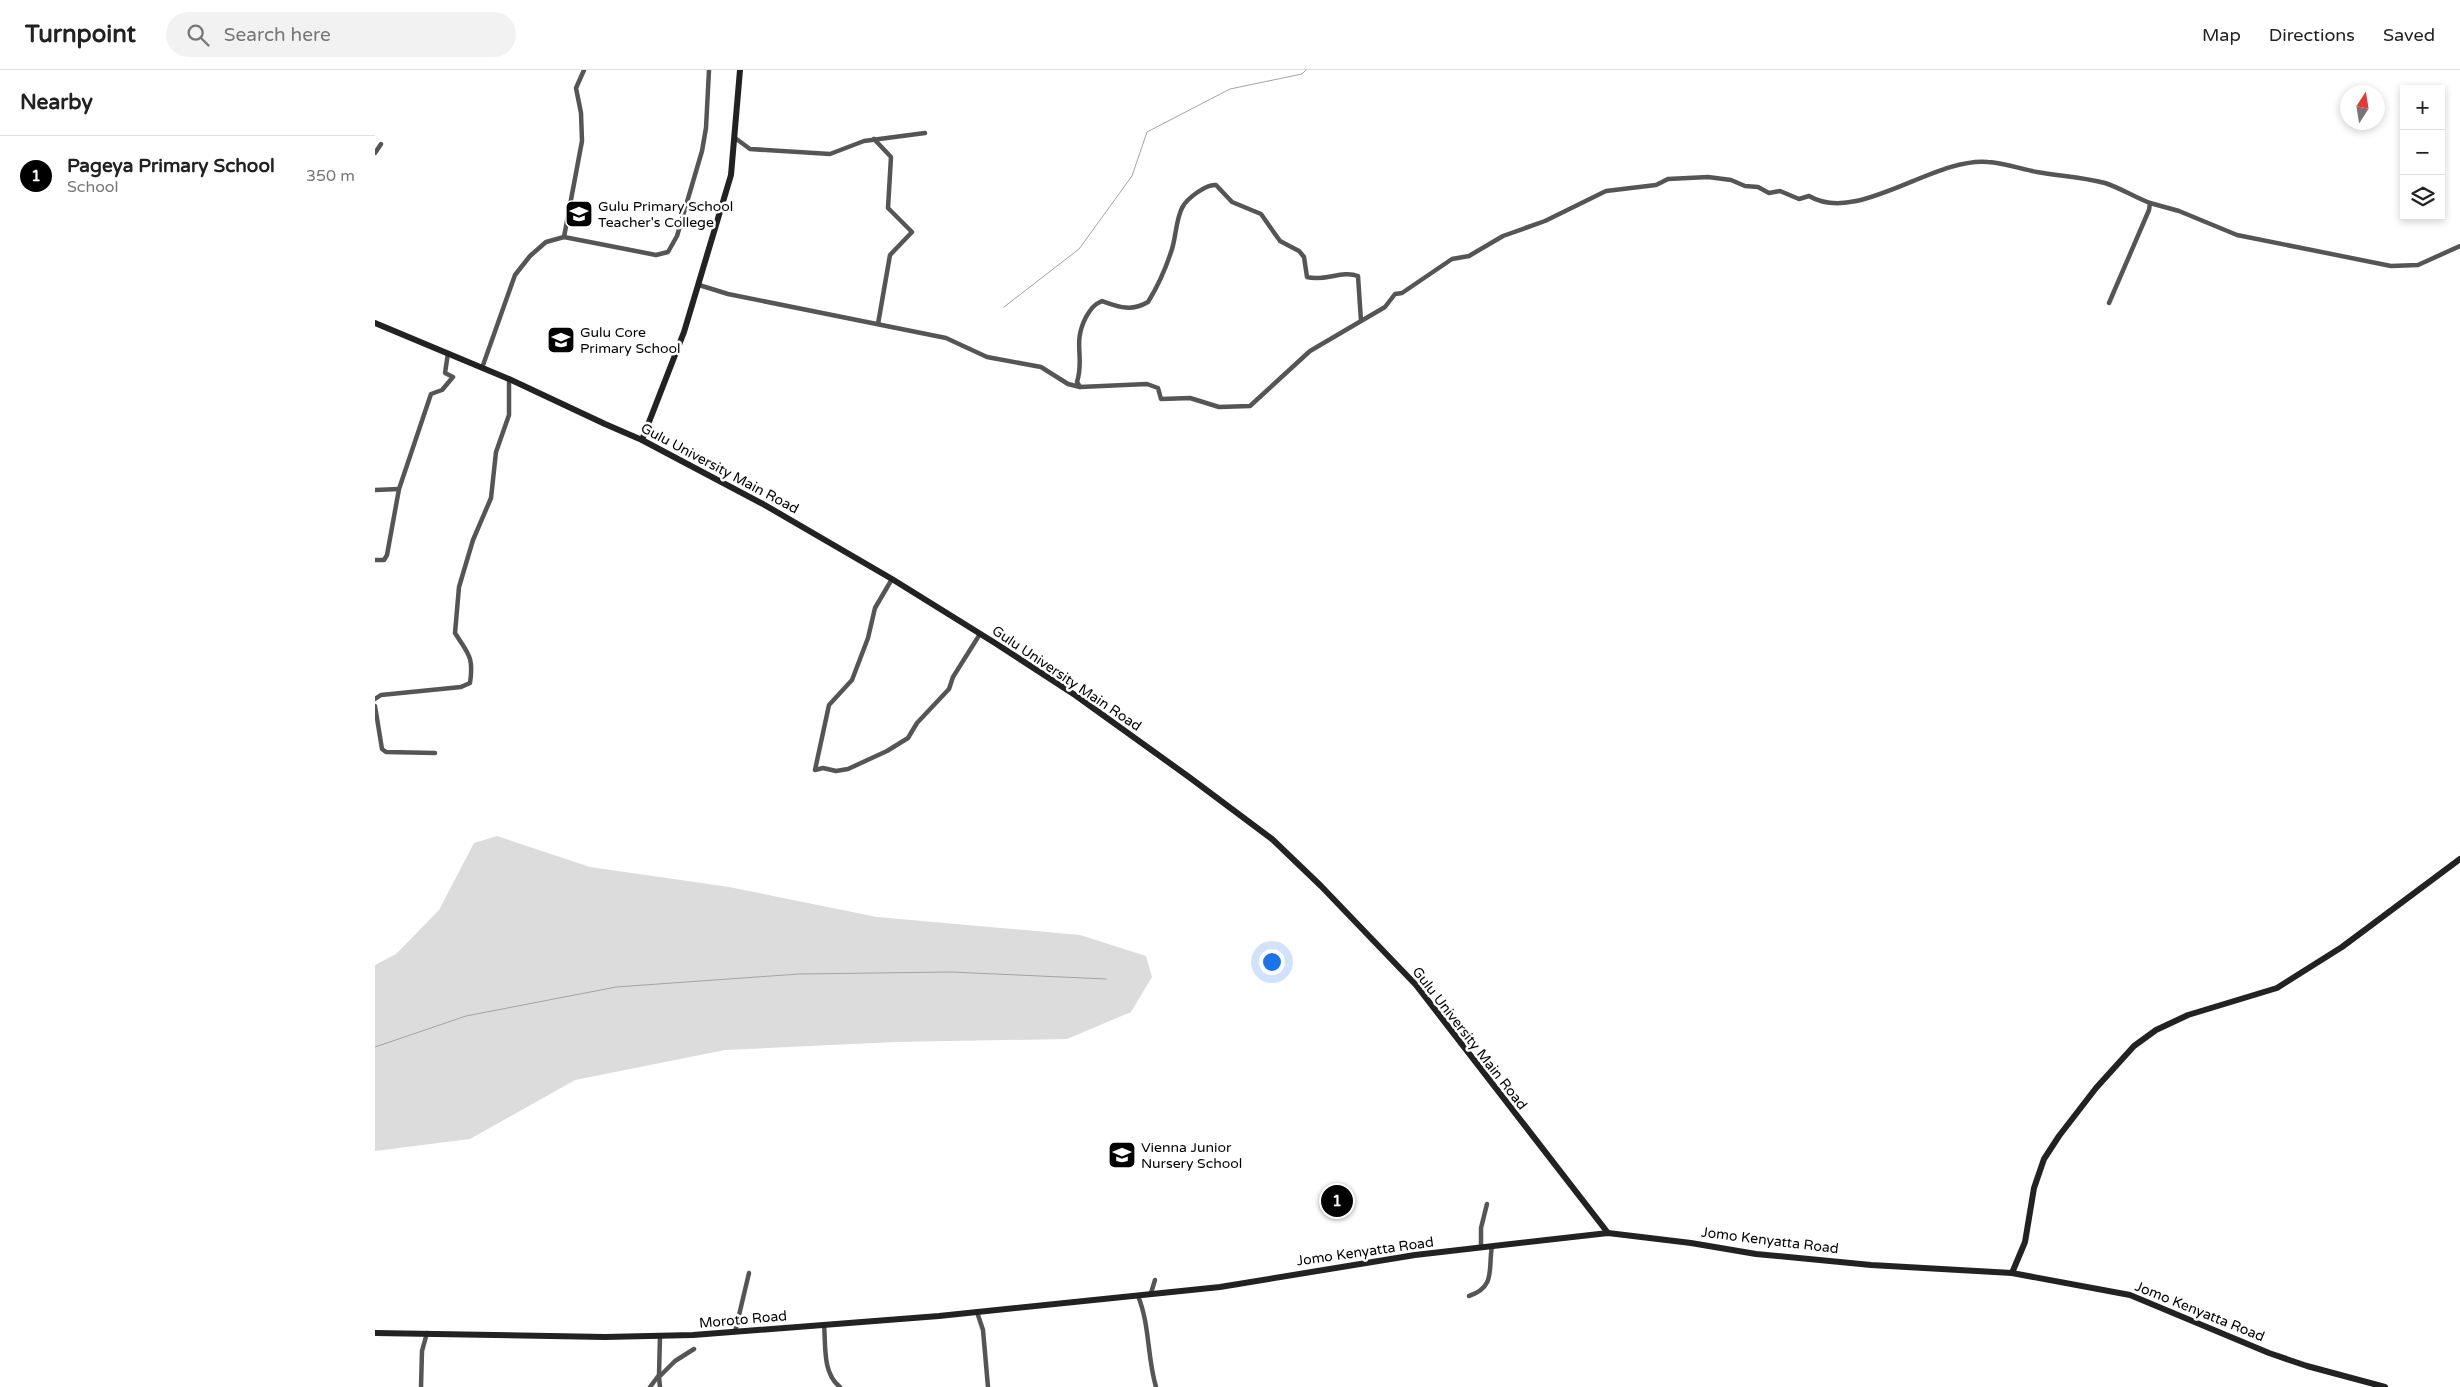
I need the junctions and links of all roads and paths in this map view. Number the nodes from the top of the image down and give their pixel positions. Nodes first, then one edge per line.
1 (583, 70) edge
2 (709, 70) edge
3 (740, 70) edge
4 (925, 133) dead end
5 (735, 138) junction
6 (874, 139) junction
7 (381, 144) dead end
8 (375, 154) edge
9 (2150, 203) junction
10 (564, 237) junction
11 (2460, 246) edge
12 (699, 285) junction
13 (2109, 303) dead end
14 (1361, 321) junction
15 (375, 322) edge
16 (878, 324) junction
17 (448, 353) junction
18 (482, 368) junction
19 (509, 379) junction
20 (1080, 387) junction
21 (642, 440) junction
22 (399, 489) junction
23 (375, 490) edge
24 (375, 560) edge
25 (892, 579) junction
26 (980, 634) junction
27 (375, 699) edge
28 (375, 706) edge
29 (435, 753) dead end
30 (2460, 859) edge
31 (1487, 1204) dead end
32 (1608, 1233) junction
33 (1492, 1246) junction
34 (1481, 1247) junction
35 (749, 1273) dead end
36 (2012, 1273) junction
37 (1155, 1280) dead end
38 (1151, 1293) junction
39 (1138, 1296) junction
40 (1469, 1296) dead end
41 (1112, 1298) joint
42 (977, 1312) junction
43 (824, 1325) junction
44 (735, 1332) junction
45 (375, 1333) edge
46 (427, 1333) junction
47 (659, 1336) junction
48 (693, 1348) dead end
49 (659, 1377) junction
50 (421, 1387) edge
51 (650, 1387) edge
52 (660, 1387) edge
53 (840, 1387) edge
54 (988, 1387) edge
55 (1156, 1387) edge
56 (2385, 1387) edge

1 - 10 street
2 - 10 street
3 - 5 street
4 - 6 street
5 - 6 street
5 - 12 street
6 - 16 street
7 - 8 street
9 - 11 street
9 - 13 street
9 - 14 street
10 - 18 street
12 - 16 street
12 - 21 street
14 - 20 street
14 - 20 street
15 - 17 street, Gulu University Main Road
16 - 20 street
17 - 18 street, Gulu University Main Road
17 - 22 street
18 - 19 street, Gulu University Main Road
19 - 21 street, Gulu University Main Road
19 - 27 street
21 - 25 street, Gulu University Main Road
22 - 23 street
22 - 24 street
25 - 26 street, Gulu University Main Road
25 - 26 street
26 - 32 street, Gulu University Main Road
28 - 29 street
30 - 36 street
31 - 34 street
32 - 33 street, Jomo Kenyatta Road
32 - 36 street, Jomo Kenyatta Road
33 - 34 street, Jomo Kenyatta Road
33 - 40 street
34 - 38 street, Jomo Kenyatta Road
35 - 44 street
36 - 56 street, Jomo Kenyatta Road
37 - 38 street
38 - 39 street, Jomo Kenyatta Road
39 - 41 street, Jomo Kenyatta Road
39 - 55 street
41 - 42 street, Moroto Road
42 - 43 street, Moroto Road
42 - 54 street
43 - 44 street, Moroto Road
43 - 53 street
44 - 47 street, Moroto Road
45 - 46 street, Moroto Road
46 - 47 street, Moroto Road
46 - 50 street
47 - 49 street
48 - 49 street
49 - 51 street
49 - 52 street

